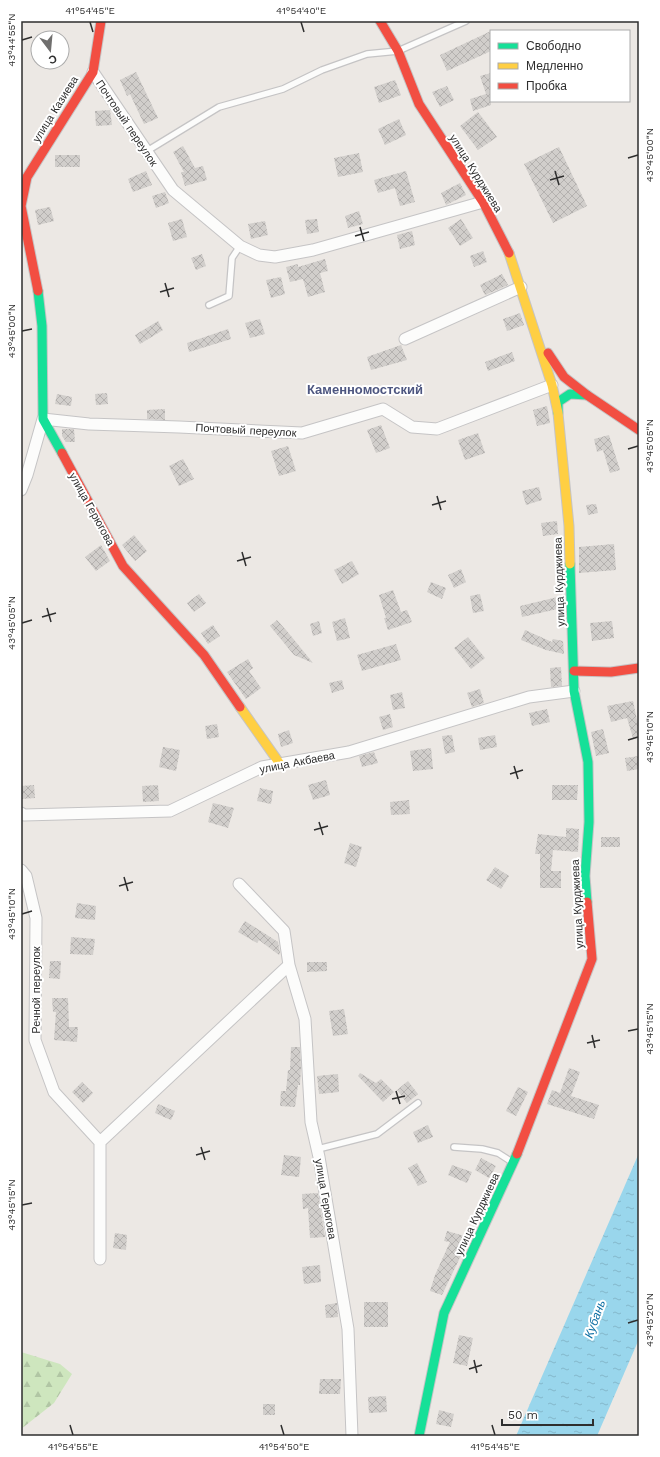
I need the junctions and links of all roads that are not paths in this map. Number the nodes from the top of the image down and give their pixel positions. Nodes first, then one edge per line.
1 (101, 21) edge
2 (380, 21) edge
3 (466, 21) edge
4 (398, 51) junction
5 (93, 72) junction
6 (147, 152) junction
7 (483, 202) junction
8 (21, 206) edge
9 (240, 246) junction
10 (521, 287) junction
11 (209, 305) dead end
12 (537, 337) junction
13 (405, 339) dead end
14 (552, 385) junction
15 (587, 395) junction
16 (558, 413) junction
17 (43, 419) junction
18 (639, 430) edge
19 (21, 490) edge
20 (639, 668) edge
21 (574, 671) junction
22 (574, 690) junction
23 (280, 764) junction
24 (21, 813) edge
25 (21, 870) edge
26 (239, 884) dead end
27 (289, 965) junction
28 (418, 1103) dead end
29 (100, 1142) junction
30 (454, 1147) dead end
31 (318, 1149) junction
32 (513, 1162) junction
33 (100, 1259) dead end
34 (352, 1436) edge
35 (419, 1436) edge

1 - 5 street, улица Казиева
2 - 4 street, улица Курджиева
3 - 4 lane
4 - 6 lane
4 - 7 street, улица Курджиева
5 - 6 street, Почтовый переулок
5 - 8 street, улица Казиева
6 - 9 street, Почтовый переулок
7 - 9 street, Почтовый переулок
7 - 10 street, улица Курджиева
8 - 17 street, улица Герюгова
9 - 11 lane
10 - 12 street, улица Курджиева
10 - 13 street
12 - 14 street, улица Курджиева
12 - 15 street
14 - 16 street, улица Курджиева
14 - 17 street, Почтовый переулок
15 - 16 street
15 - 18 street
16 - 21 street, улица Курджиева
17 - 19 street
17 - 23 street, улица Герюгова
20 - 21 street
21 - 22 street, улица Курджиева
22 - 23 street, улица Акбаева
22 - 32 street, улица Курджиева
23 - 24 street, улица Акбаева
25 - 29 street, Речной переулок
26 - 27 street, улица Герюгова
27 - 29 street
27 - 31 street, улица Герюгова
28 - 31 lane
29 - 33 street
30 - 32 lane
31 - 34 street, улица Герюгова
32 - 35 street, улица Курджиева

